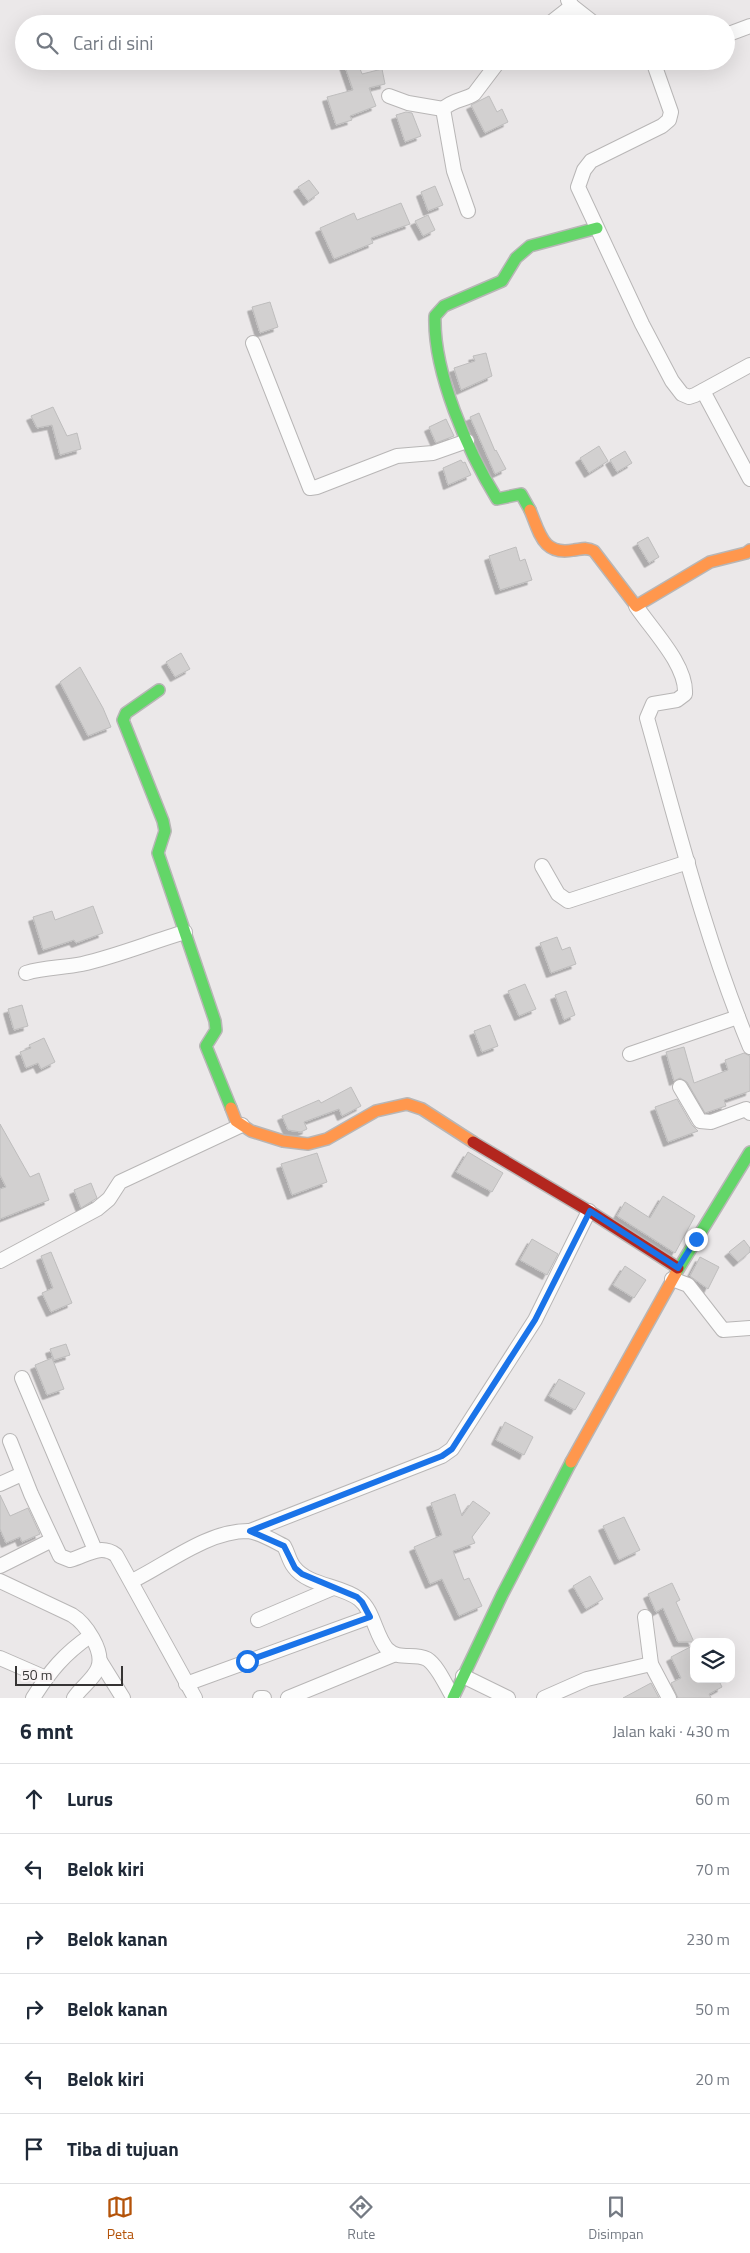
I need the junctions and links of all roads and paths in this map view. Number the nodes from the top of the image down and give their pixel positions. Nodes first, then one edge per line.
1 (570, 3) edge
2 (558, 15) edge
3 (584, 15) edge
4 (750, 26) edge
5 (735, 32) edge
6 (493, 70) edge
7 (660, 70) edge
8 (389, 96) dead end
9 (443, 109) junction
10 (468, 211) dead end
11 (598, 228) junction
12 (253, 343) dead end
13 (750, 365) edge
14 (703, 391) junction
15 (467, 441) junction
16 (750, 479) edge
17 (750, 550) edge
18 (636, 606) junction
19 (159, 690) dead end
20 (688, 862) junction
21 (542, 866) dead end
22 (185, 932) junction
23 (26, 973) dead end
24 (738, 1017) junction
25 (750, 1047) edge
26 (630, 1054) dead end
27 (680, 1087) dead end
28 (750, 1112) edge
29 (242, 1125) junction
30 (750, 1152) edge
31 (590, 1211) junction
32 (0, 1261) edge
33 (675, 1273) junction
34 (750, 1328) edge
35 (22, 1378) dead end
36 (10, 1442) dead end
37 (22, 1474) junction
38 (0, 1484) edge
39 (250, 1531) junction
40 (52, 1540) junction
41 (95, 1550) junction
42 (0, 1566) edge
43 (0, 1580) edge
44 (132, 1581) junction
45 (332, 1588) junction
46 (370, 1617) junction
47 (645, 1617) dead end
48 (258, 1620) dead end
49 (90, 1636) junction
50 (393, 1655) junction
51 (0, 1658) edge
52 (100, 1661) junction
53 (650, 1664) junction
54 (463, 1676) junction
55 (46, 1678) junction
56 (186, 1684) junction
57 (34, 1698) edge
58 (74, 1698) edge
59 (123, 1698) edge
60 (195, 1698) edge
61 (260, 1698) edge
62 (264, 1698) edge
63 (288, 1698) edge
64 (453, 1698) edge
65 (508, 1698) edge
66 (544, 1698) edge
67 (669, 1698) edge

1 - 2 street
1 - 3 street
4 - 5 street
6 - 9 street
7 - 11 street
8 - 9 street
9 - 10 street
11 - 14 street
11 - 15 street
12 - 15 street
13 - 14 street
14 - 16 street
15 - 18 street
17 - 18 street
18 - 20 street
19 - 22 street
20 - 21 street
20 - 24 street
22 - 23 street
22 - 29 street
24 - 25 street
24 - 26 street
27 - 28 street
29 - 31 street
29 - 32 street
30 - 33 street
31 - 33 street
31 - 39 street
33 - 34 street
33 - 54 street
35 - 41 street
36 - 37 street
37 - 38 street
37 - 40 street
39 - 44 street
39 - 45 street
40 - 41 street
40 - 42 street
41 - 44 street
43 - 49 street
44 - 56 street
45 - 46 street
45 - 48 street
46 - 50 street
46 - 56 street
47 - 53 street
49 - 52 street
49 - 55 street
50 - 63 street
50 - 64 street
51 - 55 street
52 - 58 street
52 - 59 street
53 - 66 street
53 - 67 street
54 - 64 street
54 - 65 street
55 - 57 street
56 - 60 street
61 - 62 street

